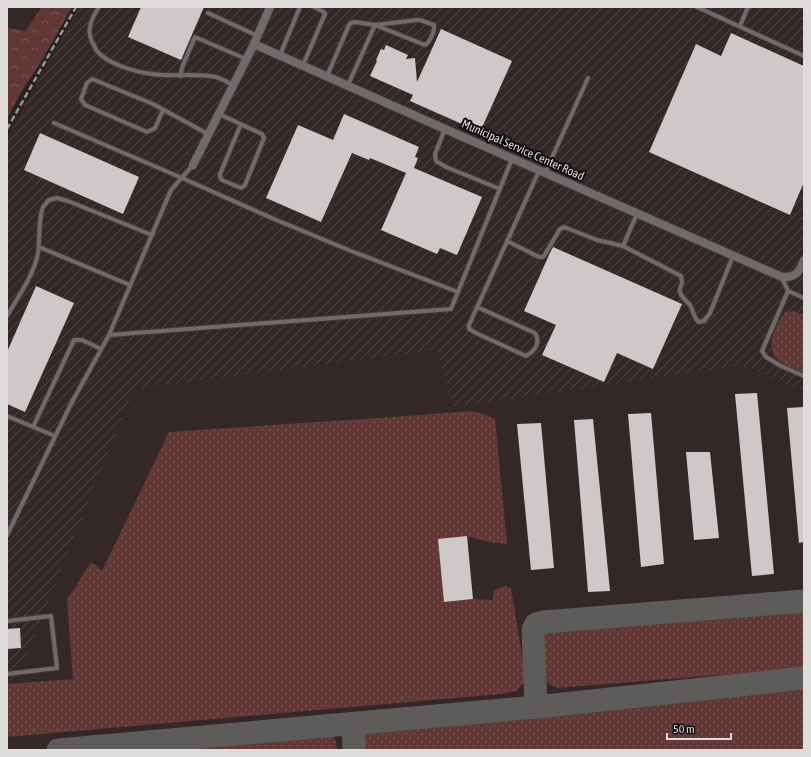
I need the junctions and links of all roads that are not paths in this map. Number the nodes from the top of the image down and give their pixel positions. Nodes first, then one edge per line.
1 (99, 7) edge
2 (270, 7) edge
3 (300, 7) edge
4 (314, 7) edge
5 (697, 7) edge
6 (748, 7) edge
7 (208, 13) dead end
8 (374, 25) junction
9 (740, 26) junction
10 (256, 40) junction
11 (280, 55) junction
12 (804, 56) edge
13 (246, 60) junction
14 (303, 65) junction
15 (180, 76) junction
16 (327, 76) junction
17 (588, 78) dead end
18 (233, 85) junction
19 (348, 85) junction
20 (163, 110) junction
21 (219, 114) junction
22 (54, 122) dead end
23 (241, 124) junction
24 (445, 129) junction
25 (209, 134) junction
26 (512, 158) junction
27 (193, 165) joint
28 (542, 171) junction
29 (182, 178) junction
30 (500, 189) junction
31 (637, 214) junction
32 (152, 235) junction
33 (507, 241) junction
34 (623, 246) junction
35 (39, 247) junction
36 (734, 256) junction
37 (804, 260) edge
38 (782, 277) junction
39 (130, 285) junction
40 (788, 291) junction
41 (458, 292) junction
42 (804, 298) edge
43 (477, 307) junction
44 (7, 316) edge
45 (109, 335) junction
46 (101, 349) junction
47 (804, 376) edge
48 (7, 416) edge
49 (33, 427) junction
50 (55, 436) junction
51 (7, 535) edge
52 (7, 621) edge
53 (7, 674) edge

1 - 15 lane
2 - 10 street
3 - 11 lane
4 - 14 lane
5 - 9 lane
6 - 9 lane
7 - 10 lane
8 - 8 lane
8 - 16 lane
8 - 19 lane
9 - 12 lane
10 - 11 street, Municipal Service Center Road
10 - 13 street
11 - 14 street, Municipal Service Center Road
13 - 15 lane
13 - 18 street
14 - 16 street, Municipal Service Center Road
15 - 18 lane
16 - 19 street, Municipal Service Center Road
17 - 28 lane
18 - 21 street
19 - 24 street, Municipal Service Center Road
20 - 20 lane
20 - 25 lane
21 - 23 lane
21 - 25 street
22 - 29 lane
23 - 23 lane
24 - 26 street, Municipal Service Center Road
24 - 30 lane
25 - 27 street
26 - 28 street, Municipal Service Center Road
26 - 30 lane
27 - 29 lane
28 - 31 street, Municipal Service Center Road
28 - 33 lane
29 - 32 lane
29 - 41 lane
30 - 41 lane
31 - 34 lane
31 - 36 street, Municipal Service Center Road
32 - 35 lane
32 - 39 lane
33 - 34 lane
33 - 43 lane
34 - 36 lane
35 - 39 lane
35 - 44 lane
36 - 38 street, Municipal Service Center Road
37 - 38 street
38 - 40 lane
39 - 45 lane
40 - 42 lane
40 - 47 lane
41 - 45 lane
43 - 43 lane
45 - 46 lane
46 - 49 lane
46 - 50 lane
48 - 49 lane
49 - 50 lane
50 - 51 lane
52 - 53 lane

